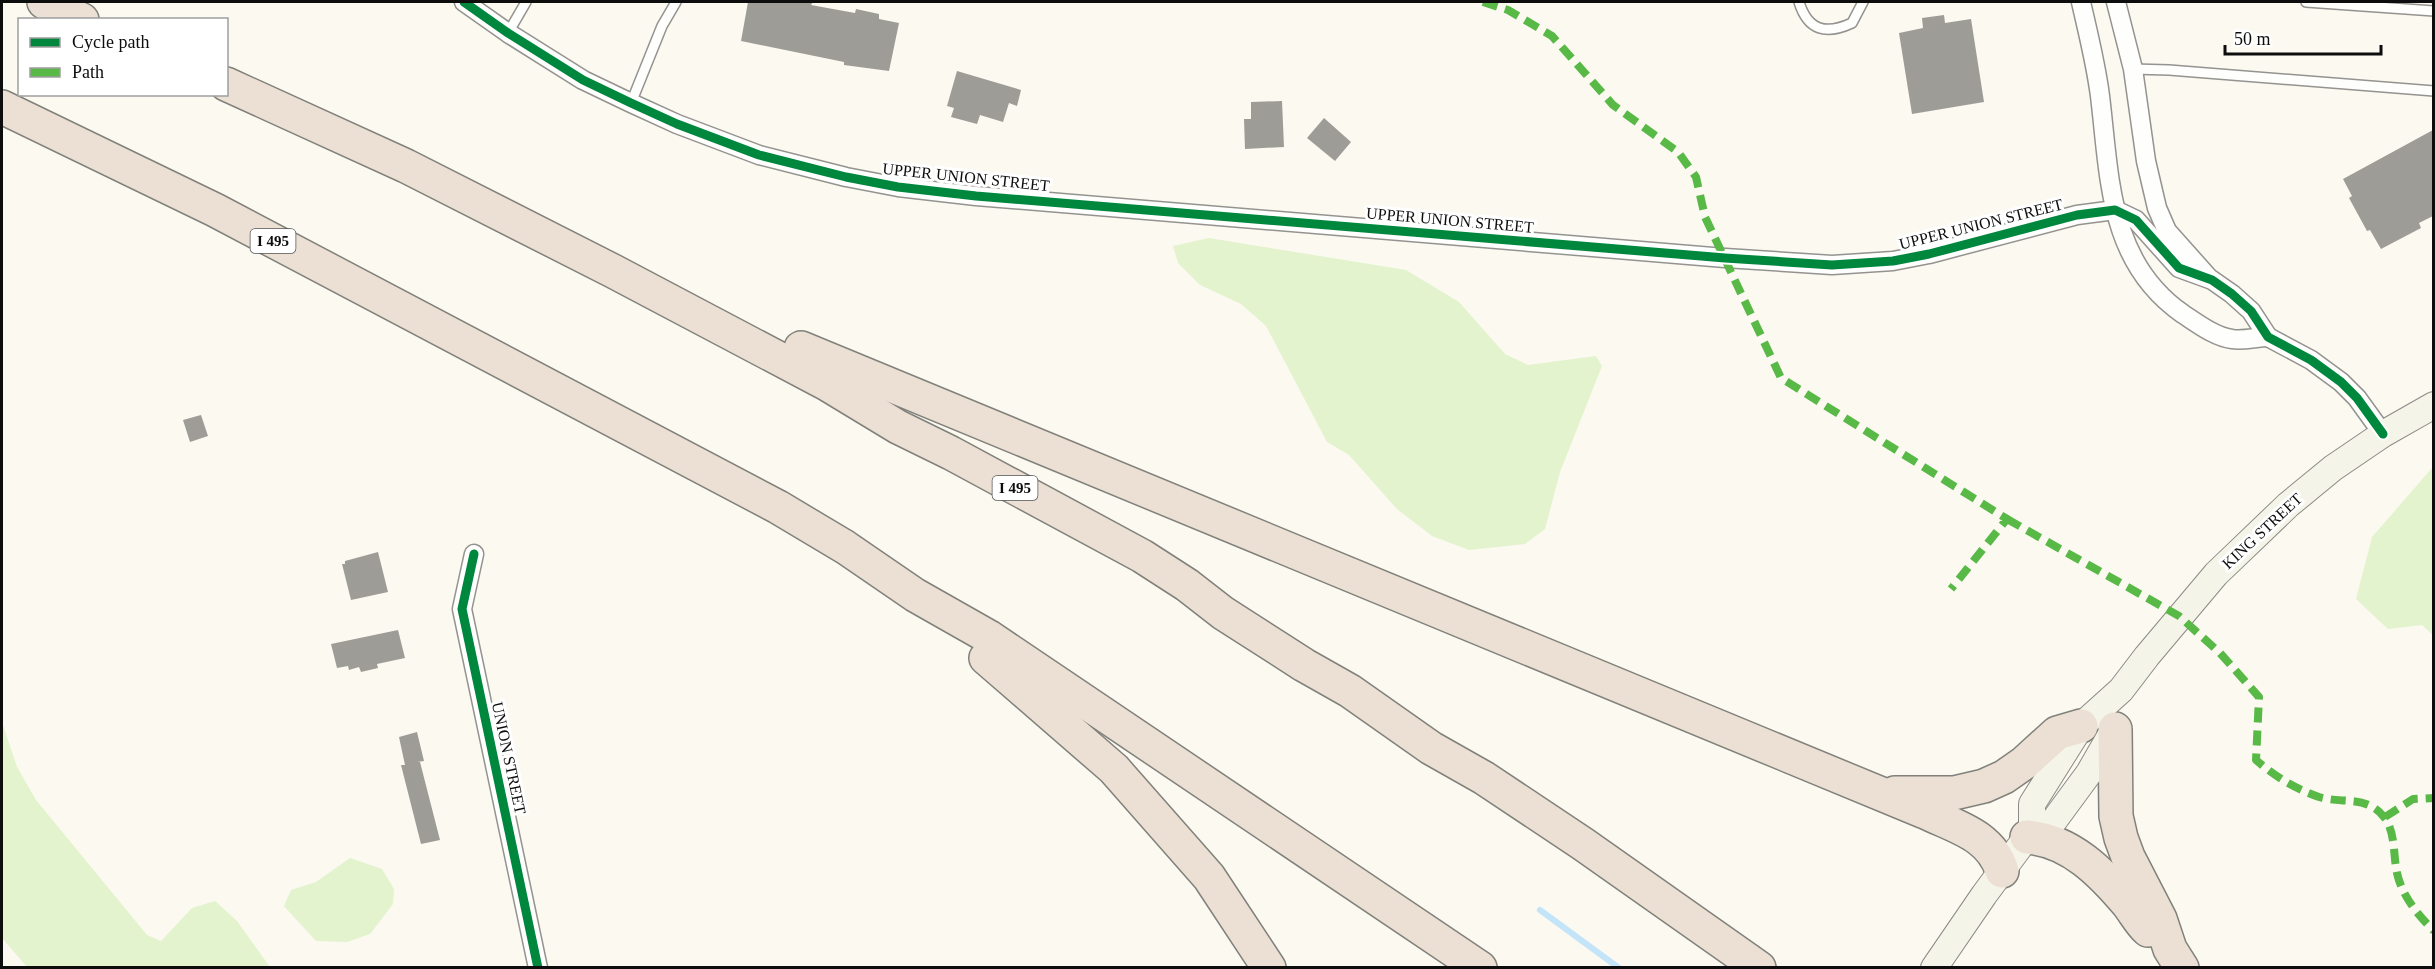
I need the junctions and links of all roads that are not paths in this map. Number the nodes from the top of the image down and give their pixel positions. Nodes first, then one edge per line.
1 (44, 2) edge
2 (464, 2) edge
3 (526, 2) edge
4 (676, 2) edge
5 (1798, 2) edge
6 (1863, 2) edge
7 (2081, 2) edge
8 (2116, 2) edge
9 (2306, 2) edge
10 (2433, 11) edge
11 (78, 18) edge
12 (508, 33) junction
13 (2133, 69) junction
14 (228, 85) edge
15 (2433, 91) edge
16 (631, 103) junction
17 (2, 107) edge
18 (2115, 210) junction
19 (614, 271) junction
20 (2212, 280) junction
21 (2268, 337) junction
22 (2433, 405) edge
23 (2383, 434) junction
24 (778, 507) junction
25 (474, 554) dead end
26 (2121, 690) junction
27 (2081, 726) junction
28 (2115, 729) junction
29 (1878, 792) junction
30 (2030, 834) junction
31 (2002, 871) junction
32 (2176, 958) edge
33 (538, 968) edge
34 (1269, 968) edge
35 (1480, 968) edge
36 (1760, 968) edge
37 (1934, 968) edge

1 - 11 highway
2 - 12 street, UPPER UNION STREET
3 - 12 lane
4 - 16 lane
5 - 6 lane
7 - 18 street
8 - 13 street
9 - 10 lane
12 - 16 street, UPPER UNION STREET
13 - 15 lane
13 - 20 street
14 - 19 highway, I 495
16 - 18 street, UPPER UNION STREET
17 - 24 highway, I 495
18 - 20 street
18 - 21 street
19 - 29 highway
19 - 36 highway, I 495
20 - 21 street
21 - 23 street
22 - 23 main road, KING STREET
23 - 26 main road, KING STREET
24 - 34 highway
24 - 35 highway, I 495
25 - 33 street, UNION STREET
26 - 27 main road, KING STREET
26 - 28 main road, KING STREET
27 - 29 highway
27 - 30 main road, KING STREET
28 - 30 main road, KING STREET
28 - 32 highway
29 - 31 highway
30 - 31 main road, KING STREET
30 - 32 highway
31 - 37 main road, KING STREET

